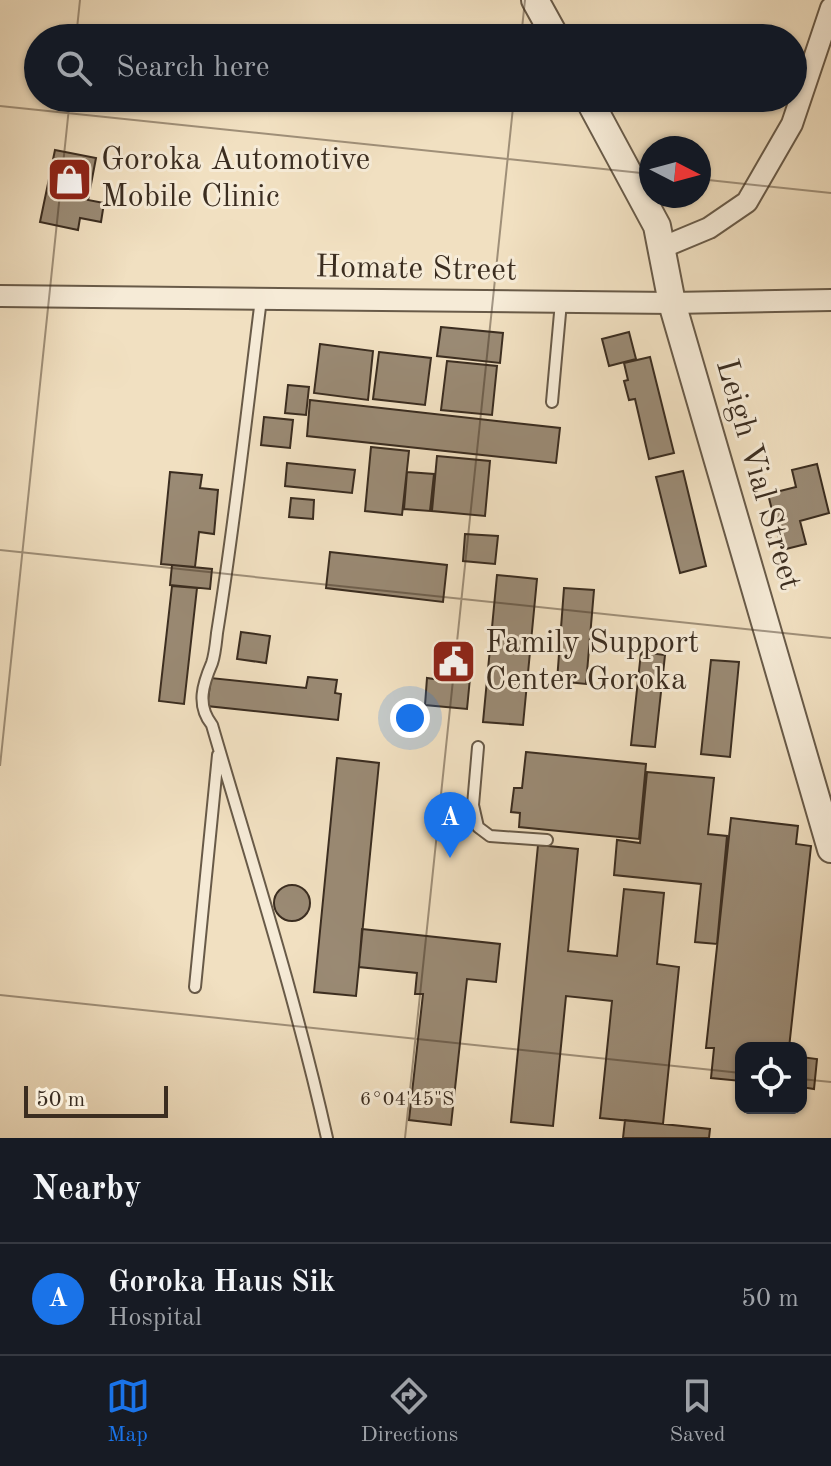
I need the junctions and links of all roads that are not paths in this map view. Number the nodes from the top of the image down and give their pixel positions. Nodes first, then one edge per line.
1 (535, 0) edge
2 (831, 8) edge
3 (548, 24) edge
4 (807, 79) edge
5 (596, 112) edge
6 (796, 112) edge
7 (661, 248) junction
8 (0, 296) edge
9 (261, 299) junction
10 (831, 300) edge
11 (561, 302) junction
12 (672, 303) junction
13 (552, 402) dead end
14 (478, 747) dead end
15 (219, 750) junction
16 (547, 840) dead end
17 (831, 849) edge
18 (195, 987) dead end
19 (327, 1138) edge

1 - 3 street
2 - 4 street
5 - 7 street, Leigh Vial Street
6 - 7 street
7 - 12 street, Leigh Vial Street
8 - 9 street, Homate Street
9 - 11 street, Homate Street
9 - 15 lane
10 - 12 street, Homate Street
11 - 12 street, Homate Street
11 - 13 lane
12 - 17 street, Leigh Vial Street
14 - 16 lane
15 - 18 lane
15 - 19 lane

